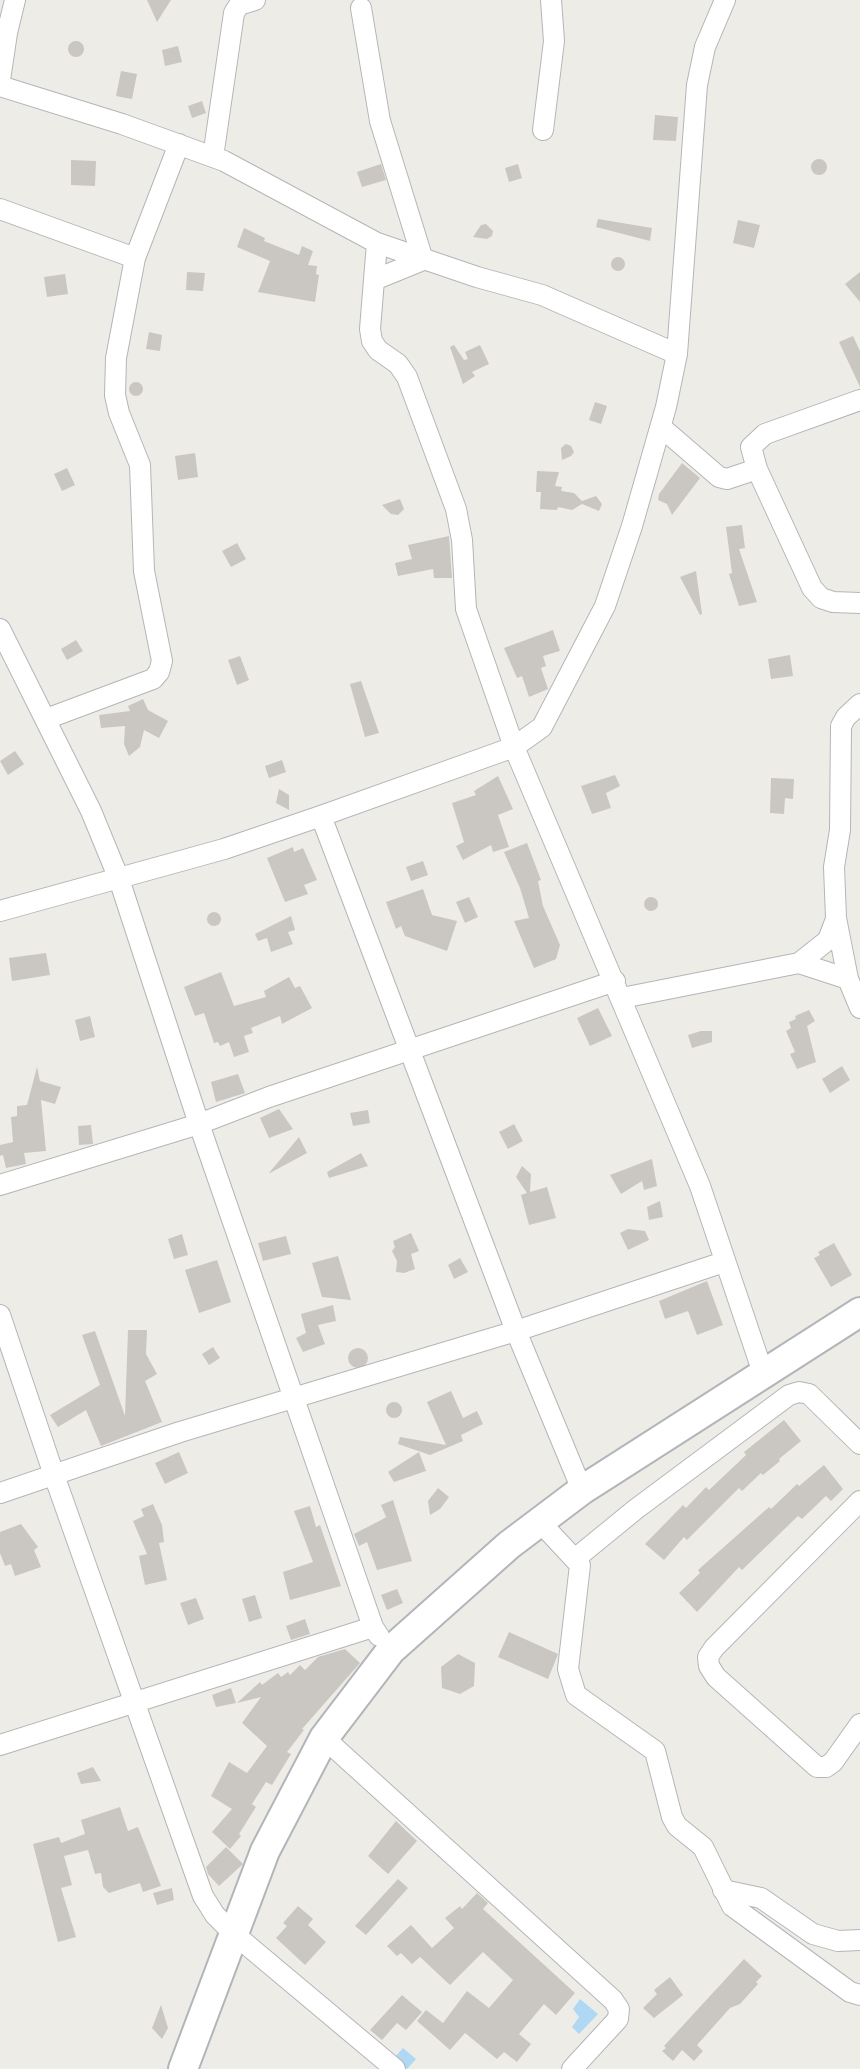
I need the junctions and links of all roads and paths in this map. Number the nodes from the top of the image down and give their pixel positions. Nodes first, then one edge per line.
1 (255, 0) edge
2 (551, 0) edge
3 (725, 0) edge
4 (11, 2) edge
5 (361, 8) dead end
6 (0, 80) edge
7 (0, 86) edge
8 (543, 130) dead end
9 (179, 144) junction
10 (213, 157) junction
11 (0, 209) edge
12 (377, 243) junction
13 (135, 258) junction
14 (423, 260) junction
15 (374, 280) junction
16 (677, 354) junction
17 (860, 400) edge
18 (661, 427) junction
19 (757, 469) junction
20 (860, 603) edge
21 (2, 636) edge
22 (860, 704) edge
23 (46, 719) junction
24 (514, 747) junction
25 (321, 816) junction
26 (119, 879) junction
27 (0, 911) edge
28 (836, 918) junction
29 (799, 963) junction
30 (848, 980) junction
31 (619, 989) junction
32 (860, 1008) edge
33 (409, 1052) junction
34 (199, 1124) junction
35 (0, 1185) edge
36 (724, 1262) junction
37 (860, 1312) edge
38 (0, 1314) edge
39 (516, 1331) junction
40 (763, 1373) junction
41 (295, 1399) junction
42 (860, 1444) edge
43 (54, 1475) junction
44 (582, 1490) junction
45 (0, 1493) edge
46 (860, 1501) edge
47 (540, 1522) junction
48 (576, 1558) junction
49 (373, 1627) junction
50 (391, 1650) junction
51 (134, 1701) junction
52 (860, 1724) edge
53 (324, 1738) junction
54 (0, 1745) edge
55 (723, 1890) junction
56 (234, 1934) junction
57 (860, 1940) edge
58 (860, 1995) edge
59 (183, 2069) edge
60 (395, 2069) edge
61 (572, 2069) edge

1 - 10 street
2 - 8 street
3 - 16 street
4 - 6 street
5 - 14 street
7 - 9 street
9 - 10 street
9 - 13 street
10 - 12 street
11 - 13 street
12 - 14 street
12 - 15 street
13 - 23 street
14 - 15 street
14 - 16 street
15 - 24 street
16 - 18 street
17 - 19 street
18 - 19 street
18 - 24 street
19 - 20 street
21 - 23 street
22 - 28 street
23 - 26 street
24 - 25 street
24 - 31 street
25 - 26 street
25 - 33 street
26 - 27 street
26 - 34 street
28 - 29 street
28 - 30 street
29 - 30 street
29 - 31 street
30 - 32 street
31 - 33 street
31 - 36 street
33 - 34 street
33 - 39 street
34 - 35 street
34 - 41 street
36 - 39 street
36 - 40 street
37 - 40 main road
38 - 43 street
39 - 41 street
39 - 44 street
40 - 44 main road
41 - 43 street
41 - 49 street
42 - 48 street
43 - 45 street
43 - 51 street
44 - 47 main road
46 - 52 street
47 - 48 street
47 - 50 main road
48 - 55 street
49 - 50 street
49 - 51 street
50 - 53 main road
51 - 54 street
51 - 56 street
53 - 56 main road
53 - 61 street
55 - 57 street
55 - 58 street
56 - 59 main road
56 - 60 street

